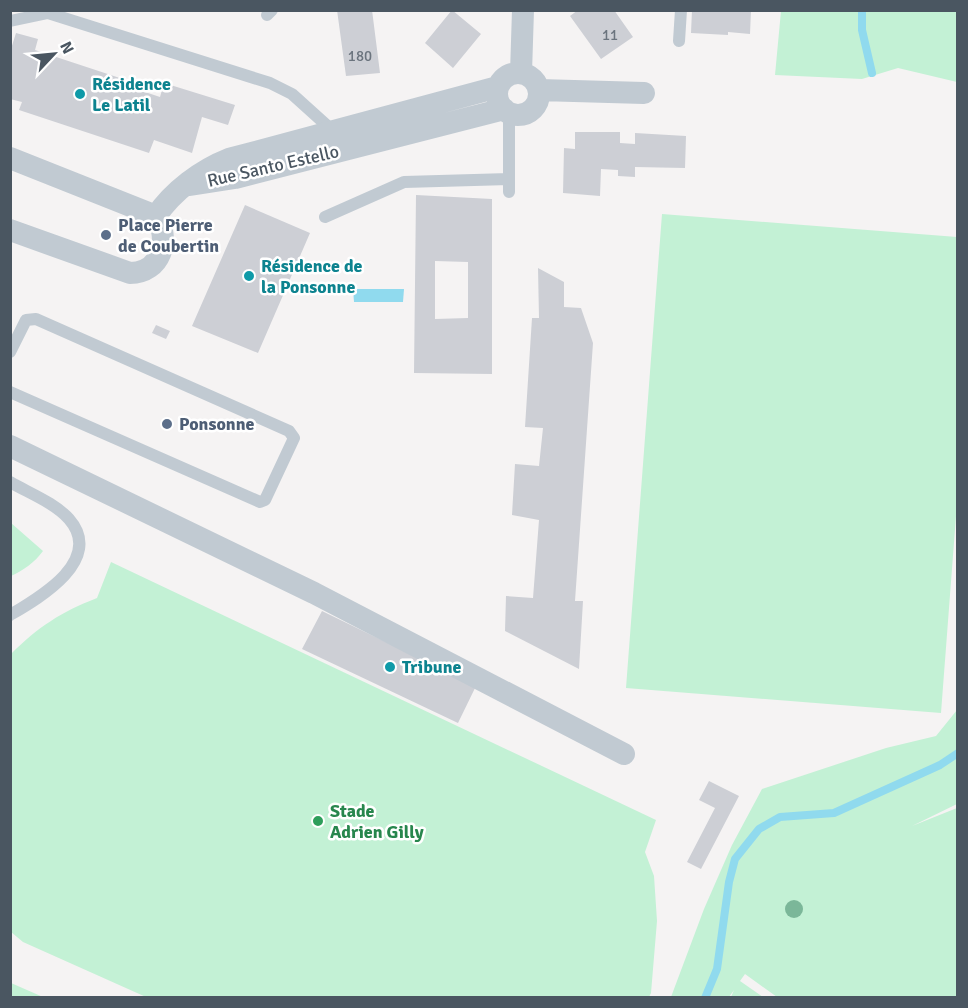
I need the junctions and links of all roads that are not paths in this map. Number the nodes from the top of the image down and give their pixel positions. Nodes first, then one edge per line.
1 (523, 10) edge
2 (681, 10) edge
3 (10, 21) edge
4 (679, 41) dead end
5 (521, 73) junction
6 (498, 87) junction
7 (539, 90) junction
8 (645, 93) dead end
9 (506, 111) junction
10 (333, 131) junction
11 (10, 158) edge
12 (509, 179) junction
13 (186, 185) junction
14 (509, 192) dead end
15 (156, 216) junction
16 (326, 217) dead end
17 (10, 230) edge
18 (10, 352) edge
19 (10, 392) edge
20 (10, 446) edge
21 (10, 482) edge
22 (10, 615) edge
23 (624, 754) dead end

1 - 5 street
2 - 4 lane
3 - 10 lane
5 - 6 street
5 - 7 street
6 - 9 street
6 - 10 street, Rue Santo Estello
7 - 8 street
7 - 9 street
9 - 12 lane
9 - 13 street, Rue Santo Estello
10 - 13 street, Rue Santo Estello
11 - 15 street
12 - 14 lane
12 - 16 lane
13 - 15 street
15 - 17 street
18 - 19 lane
20 - 23 street
21 - 22 lane

